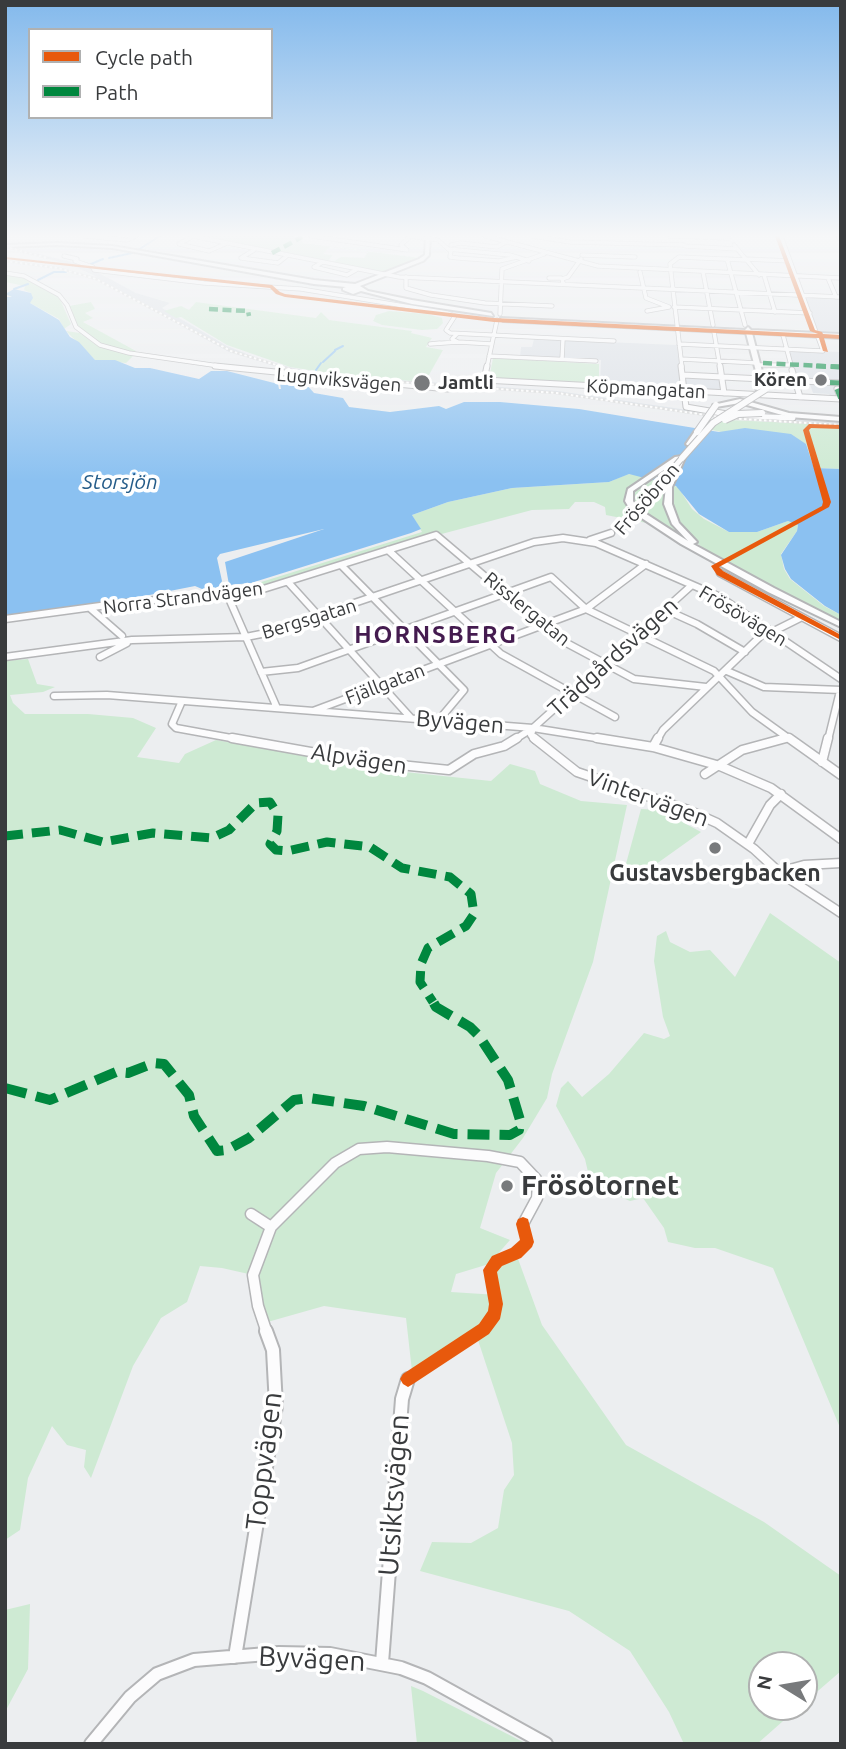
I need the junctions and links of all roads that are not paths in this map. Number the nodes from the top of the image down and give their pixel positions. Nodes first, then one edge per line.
1 (497, 317) edge
2 (71, 318) edge
3 (452, 318) edge
4 (508, 318) edge
5 (675, 318) edge
6 (712, 318) edge
7 (745, 318) edge
8 (812, 318) edge
9 (713, 325) dead end
10 (676, 327) junction
11 (751, 330) junction
12 (714, 332) dead end
13 (457, 334) junction
14 (817, 334) junction
15 (783, 335) dead end
16 (841, 335) edge
17 (493, 336) junction
18 (563, 339) junction
19 (614, 341) dead end
20 (458, 342) junction
21 (440, 343) dead end
22 (492, 344) junction
23 (679, 344) junction
24 (716, 346) junction
25 (756, 348) junction
26 (787, 349) junction
27 (489, 356) junction
28 (562, 359) junction
29 (681, 359) junction
30 (596, 361) dead end
31 (718, 361) junction
32 (759, 364) junction
33 (792, 367) junction
34 (831, 371) dead end
35 (683, 375) junction
36 (721, 377) junction
37 (764, 379) junction
38 (484, 380) junction
39 (795, 381) junction
40 (837, 385) edge
41 (454, 386) joint
42 (762, 389) junction
43 (685, 391) junction
44 (723, 393) junction
45 (800, 397) junction
46 (841, 399) edge
47 (736, 401) junction
48 (716, 405) junction
49 (793, 418) junction
50 (841, 420) edge
51 (700, 433) junction
52 (689, 444) junction
53 (679, 458) junction
54 (615, 532) junction
55 (436, 535) joint
56 (587, 540) junction
57 (603, 545) junction
58 (388, 550) junction
59 (625, 555) junction
60 (718, 560) junction
61 (471, 564) junction
62 (646, 564) junction
63 (341, 565) junction
64 (720, 572) dead end
65 (423, 581) junction
66 (288, 582) junction
67 (692, 585) junction
68 (504, 593) junction
69 (227, 594) junction
70 (373, 598) junction
71 (91, 609) junction
72 (586, 609) junction
73 (666, 610) junction
74 (455, 611) junction
75 (320, 617) junction
76 (800, 618) junction
77 (5, 619) edge
78 (540, 624) junction
79 (841, 625) edge
80 (405, 631) junction
81 (770, 631) junction
82 (640, 634) junction
83 (122, 636) dead end
84 (246, 637) junction
85 (841, 638) edge
86 (132, 640) junction
87 (491, 644) junction
88 (351, 650) junction
89 (746, 652) junction
90 (5, 657) edge
91 (100, 657) dead end
92 (438, 664) junction
93 (605, 664) junction
94 (261, 672) junction
95 (723, 673) junction
96 (841, 678) edge
97 (383, 685) junction
98 (706, 687) junction
99 (840, 690) edge
100 (572, 693) junction
101 (54, 696) dead end
102 (183, 701) junction
103 (277, 708) junction
104 (310, 712) junction
105 (615, 717) dead end
106 (411, 718) junction
107 (438, 721) junction
108 (533, 728) junction
109 (786, 738) junction
110 (653, 747) junction
111 (822, 762) junction
112 (720, 766) junction
113 (705, 774) dead end
114 (841, 775) edge
115 (781, 794) junction
116 (841, 839) edge
117 (748, 844) junction
118 (841, 863) edge
119 (779, 872) junction
120 (841, 913) edge
121 (251, 1214) dead end
122 (523, 1224) dead end
123 (271, 1227) junction
124 (408, 1379) dead end
125 (235, 1657) junction
126 (382, 1663) junction
127 (91, 1744) edge
128 (546, 1744) edge

1 - 17 street
2 - 41 street, Lugnviksvägen
3 - 13 street
4 - 10 main road
5 - 10 street
6 - 9 street
7 - 11 street
8 - 14 street
10 - 11 main road
10 - 23 street
11 - 14 main road
11 - 25 main road
12 - 24 street
13 - 17 street
13 - 20 street
14 - 16 main road
14 - 26 street
15 - 26 street
17 - 18 street
17 - 22 street
18 - 19 street
18 - 28 street
20 - 21 street
20 - 22 street
22 - 27 street
23 - 24 street
23 - 29 street
24 - 25 street
24 - 31 street
25 - 26 street
25 - 32 main road
26 - 33 street
27 - 28 street
27 - 38 street
28 - 30 street
29 - 31 street
29 - 35 street
31 - 32 street
31 - 36 street
32 - 33 street
32 - 37 main road
33 - 39 street
34 - 40 street
35 - 36 street
35 - 43 street
36 - 37 street
36 - 44 street
37 - 39 street
37 - 42 main road
38 - 41 street, Köpmangatan
38 - 43 street, Köpmangatan
39 - 40 street
39 - 45 street
40 - 46 street
42 - 51 main road, Frösöbron, bridge
42 - 52 main road, Frösöbron, bridge
43 - 44 street, Köpmangatan
43 - 49 street
44 - 45 street, Köpmangatan
44 - 47 main road
44 - 48 main road, Frösöbron
45 - 46 street, Köpmangatan
47 - 48 main road
47 - 50 main road
48 - 51 main road, Frösöbron, bridge
49 - 50 main road
49 - 51 main road, bridge
51 - 52 main road, bridge
51 - 53 main road, Frösöbron, bridge
52 - 53 main road, Frösöbron, bridge
53 - 54 street, Frösöbron, bridge
53 - 60 main road, Frösöbron, bridge
53 - 60 main road, Frösöbron
54 - 56 street
54 - 57 street, Frösöbron
54 - 59 street
55 - 58 street, Norra Strandvägen
55 - 61 street, Risslergatan
56 - 57 street, Bergsgatan
56 - 61 street, Bergsgatan
57 - 59 street, Frösövägen
58 - 63 street, Norra Strandvägen
58 - 65 street
59 - 62 street, Frösövägen
60 - 79 main road
61 - 65 street, Bergsgatan
61 - 68 street, Risslergatan
62 - 67 street, Frösövägen
62 - 72 street, Fjällgatan
63 - 66 street, Norra Strandvägen
63 - 70 street
64 - 76 street
65 - 70 street, Bergsgatan
65 - 74 street
66 - 69 street, Norra Strandvägen
66 - 75 street
67 - 73 street, Trädgårdsvägen
67 - 81 street, Frösövägen
68 - 72 street
68 - 74 street
68 - 78 street, Risslergatan
69 - 71 street, Norra Strandvägen
69 - 84 street
70 - 75 street, Bergsgatan
70 - 80 street
71 - 77 street, Norra Strandvägen
71 - 83 street
72 - 78 street, Fjällgatan
72 - 82 street
73 - 82 street, Trädgårdsvägen
73 - 89 street
74 - 80 street
74 - 87 street
75 - 84 street, Bergsgatan
75 - 88 street
76 - 81 street
76 - 85 street
78 - 87 street, Fjällgatan
78 - 93 street, Risslergatan
80 - 88 street
80 - 92 street
81 - 89 street
81 - 96 street, Frösövägen
82 - 93 street, Trädgårdsvägen
82 - 95 street
84 - 86 street, Bergsgatan
84 - 94 street
86 - 90 street, Bergsgatan
86 - 91 street
87 - 92 street, Fjällgatan
87 - 100 street
88 - 94 street
88 - 97 street
89 - 95 street
92 - 97 street, Fjällgatan
92 - 107 street
93 - 98 street, Risslergatan
93 - 100 street, Trädgårdsvägen
94 - 103 street
95 - 98 street
95 - 99 street
95 - 109 street
97 - 104 street, Fjällgatan
97 - 106 street
98 - 110 street
99 - 111 street
100 - 105 street
100 - 108 street, Trädgårdsvägen
101 - 102 street, Byvägen
102 - 103 street, Byvägen
102 - 108 street, Alpvägen
103 - 104 street, Byvägen
104 - 106 street, Byvägen
106 - 107 street, Byvägen
107 - 108 street, Byvägen
108 - 110 street, Byvägen
108 - 117 street, Vintervägen
109 - 111 street
109 - 112 street
110 - 112 street, Byvägen
111 - 114 street
112 - 113 street
112 - 115 street, Byvägen
115 - 116 street, Byvägen
115 - 117 street
117 - 119 street, Vintervägen
118 - 119 street
119 - 120 street, Vintervägen
121 - 123 street
122 - 123 street, Toppvägen
123 - 125 street, Toppvägen
124 - 126 street, Utsiktsvägen
125 - 126 street, Byvägen
125 - 127 street, Byvägen
126 - 128 street, Byvägen

